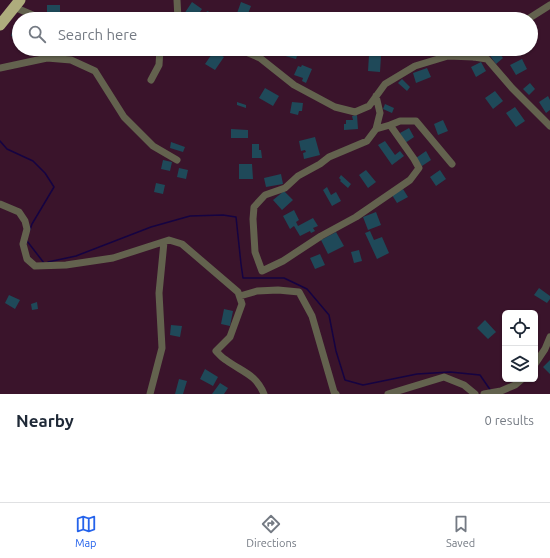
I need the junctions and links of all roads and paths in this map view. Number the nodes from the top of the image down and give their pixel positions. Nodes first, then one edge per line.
1 (177, 0) edge
2 (17, 3) edge
3 (550, 5) edge
4 (31, 12) edge
5 (178, 12) edge
6 (538, 13) edge
7 (0, 25) edge
8 (160, 56) edge
9 (255, 56) edge
10 (474, 57) joint
11 (0, 68) edge
12 (151, 80) dead end
13 (376, 96) junction
14 (390, 125) junction
15 (550, 126) edge
16 (376, 129) junction
17 (177, 160) dead end
18 (452, 164) dead end
19 (0, 204) edge
20 (164, 242) junction
21 (240, 296) junction
22 (550, 337) edge
23 (538, 360) edge
24 (518, 382) edge
25 (486, 393) edge
26 (150, 394) edge
27 (264, 394) edge
28 (336, 394) edge
29 (388, 394) edge
30 (474, 394) edge

1 - 5 street
2 - 4 street
2 - 7 highway
3 - 6 street
8 - 12 street
9 - 13 street
10 - 13 street
10 - 15 street
11 - 17 street
13 - 16 street
14 - 16 street
14 - 16 street
14 - 18 street
19 - 20 street
20 - 21 street
20 - 26 street
21 - 27 street
21 - 28 street
22 - 23 street
24 - 25 street
29 - 30 street

